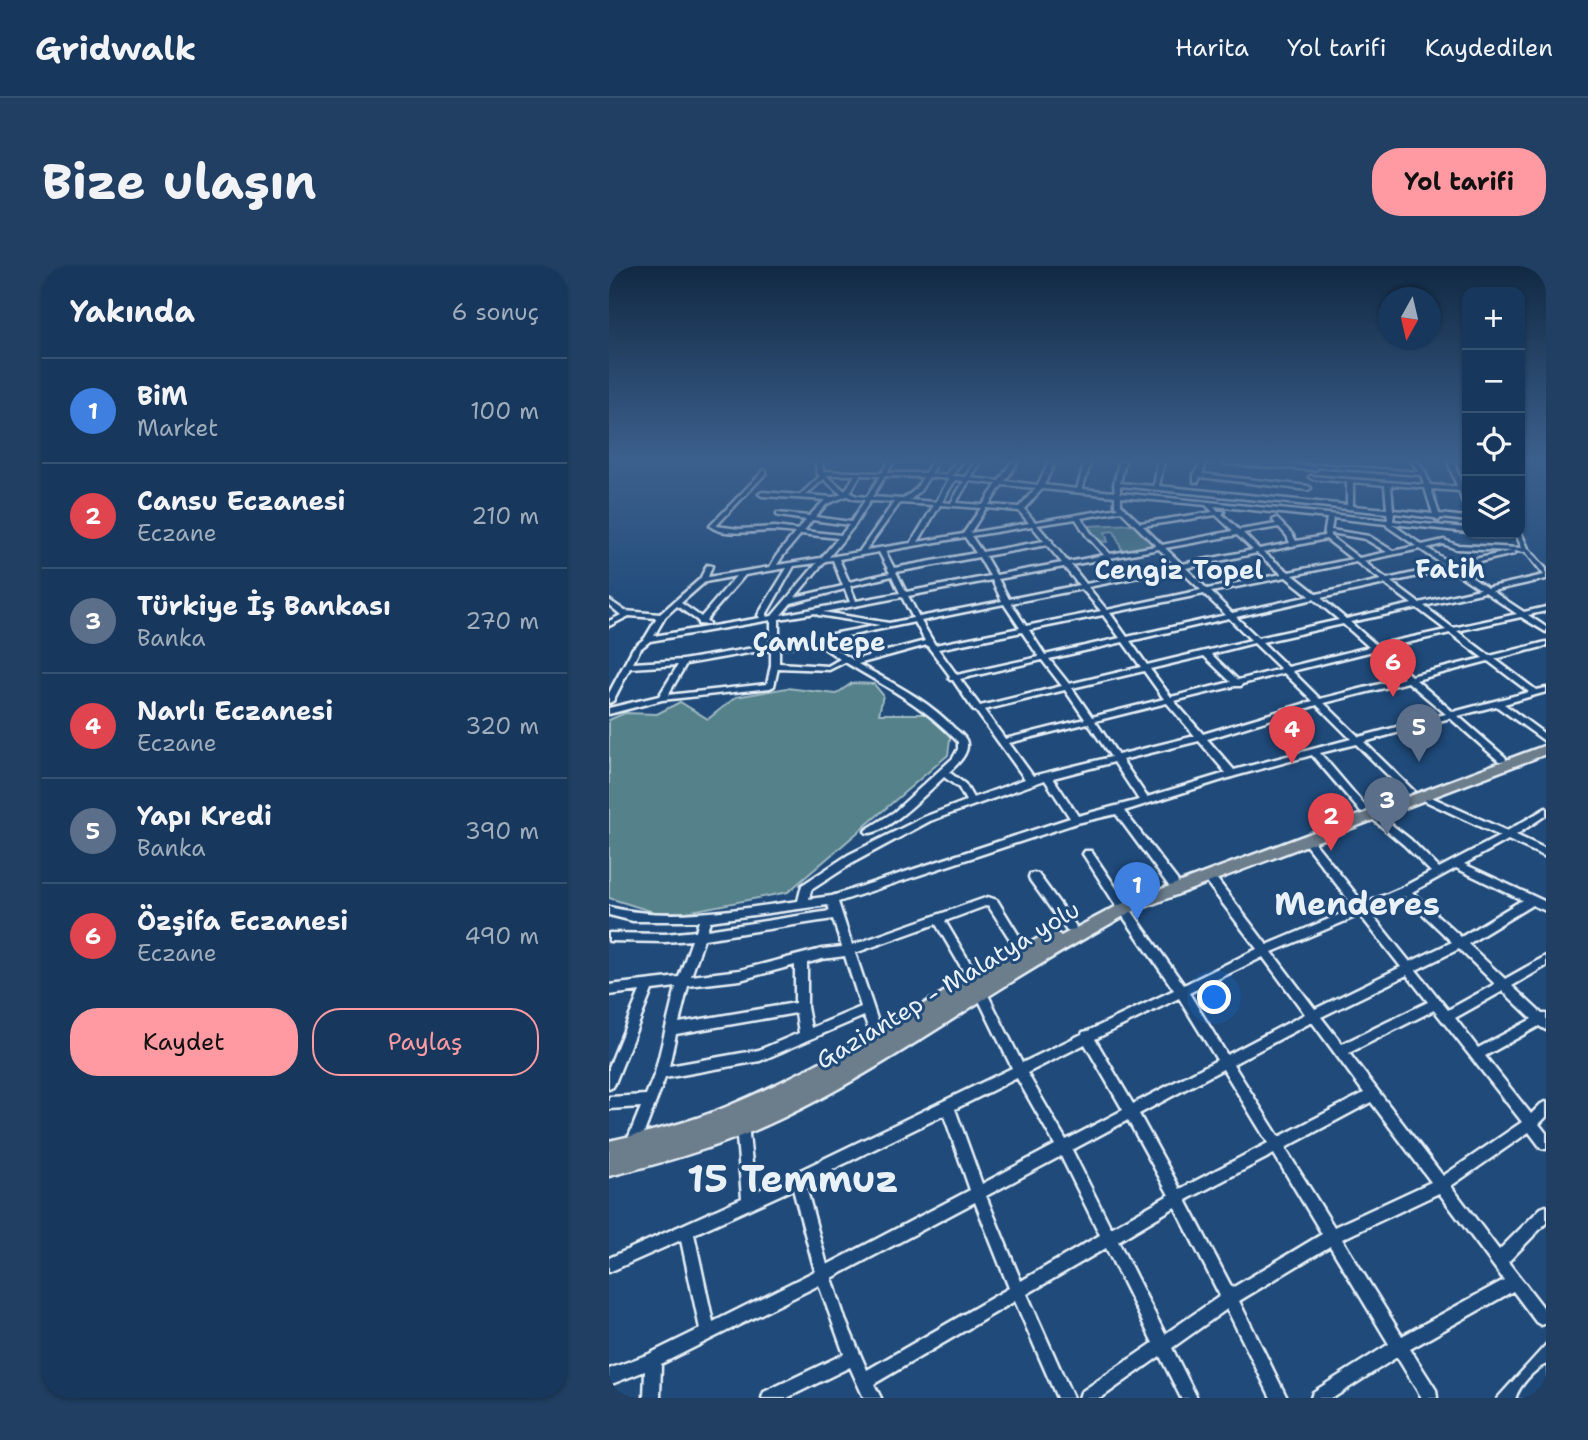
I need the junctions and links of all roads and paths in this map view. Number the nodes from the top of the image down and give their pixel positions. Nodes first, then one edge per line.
1 (724, 515) edge
2 (786, 515) edge
3 (815, 515) edge
4 (858, 515) edge
5 (890, 515) edge
6 (931, 515) edge
7 (980, 515) edge
8 (1026, 515) edge
9 (1085, 515) edge
10 (1128, 515) edge
11 (1206, 515) edge
12 (1220, 515) edge
13 (1272, 515) edge
14 (1315, 515) edge
15 (1391, 515) edge
16 (1424, 515) edge
17 (1077, 516) junction
18 (1330, 516) junction
19 (1437, 516) junction
20 (811, 518) junction
21 (1462, 518) edge
22 (1388, 522) junction
23 (1033, 523) junction
24 (853, 524) junction
25 (1278, 524) junction
26 (1139, 525) junction
27 (1439, 527) junction
28 (1462, 529) edge
29 (1237, 531) junction
30 (799, 533) junction
31 (966, 534) junction
32 (1328, 534) junction
33 (843, 537) junction
34 (1522, 539) edge
35 (1050, 542) junction
36 (914, 543) junction
37 (1294, 544) junction
38 (1421, 546) junction
39 (1161, 548) junction
40 (881, 549) junction
41 (1528, 550) junction
42 (862, 552) junction
43 (1259, 552) junction
44 (1391, 552) junction
45 (981, 555) junction
46 (1108, 556) junction
47 (835, 557) junction
48 (822, 559) junction
49 (1359, 559) junction
50 (1066, 564) junction
51 (792, 565) junction
52 (709, 566) dead end
53 (1451, 566) junction
54 (1183, 568) junction
55 (772, 569) junction
56 (742, 573) junction
57 (892, 573) junction
58 (1288, 574) junction
59 (1546, 575) edge
60 (993, 578) junction
61 (1385, 579) junction
62 (703, 580) junction
63 (846, 586) junction
64 (1085, 588) junction
65 (1208, 591) junction
66 (1486, 591) junction
67 (905, 594) junction
68 (1316, 597) junction
69 (789, 601) junction
70 (609, 602) edge
71 (677, 603) junction
72 (1007, 603) junction
73 (854, 604) junction
74 (1419, 604) junction
75 (1546, 609) edge
76 (809, 612) junction
77 (1104, 612) junction
78 (627, 614) junction
79 (1232, 614) junction
80 (1523, 615) junction
81 (662, 616) junction
82 (775, 617) junction
83 (764, 619) junction
84 (918, 621) junction
85 (701, 622) junction
86 (1346, 623) junction
87 (609, 624) edge
88 (893, 625) junction
89 (1025, 627) junction
90 (715, 628) junction
91 (1453, 630) junction
92 (1546, 630) edge
93 (1123, 638) junction
94 (648, 639) junction
95 (817, 640) junction
96 (1255, 641) junction
97 (1546, 644) edge
98 (931, 645) junction
99 (776, 646) junction
100 (1374, 648) junction
101 (1206, 653) junction
102 (1043, 657) junction
103 (1488, 659) junction
104 (847, 661) junction
105 (683, 662) junction
106 (775, 665) junction
107 (630, 666) junction
108 (1145, 668) junction
109 (1289, 671) junction
110 (953, 678) junction
111 (1410, 679) junction
112 (1238, 684) junction
113 (1067, 687) junction
114 (1546, 690) edge
115 (1535, 693) junction
116 (662, 698) junction
117 (1168, 699) junction
118 (609, 701) edge
119 (1319, 702) junction
120 (1497, 703) junction
121 (977, 709) junction
122 (609, 710) edge
123 (1451, 715) junction
124 (1089, 718) junction
125 (1203, 737) junction
126 (1546, 740) edge
127 (1360, 741) junction
128 (1003, 742) junction
129 (1546, 749) edge
130 (1316, 754) junction
131 (1117, 758) junction
132 (1502, 759) junction
133 (943, 772) junction
134 (1232, 774) junction
135 (1047, 776) junction
136 (1031, 780) junction
137 (1416, 794) junction
138 (1145, 801) junction
139 (971, 802) junction
140 (1118, 810) junction
141 (1546, 811) edge
142 (1367, 812) junction
143 (1076, 820) junction
144 (870, 831) dead end
145 (1507, 836) junction
146 (1308, 841) junction
147 (1546, 853) edge
148 (1088, 854) dead end
149 (1456, 864) junction
150 (1437, 872) junction
151 (1034, 877) dead end
152 (1209, 877) junction
153 (1173, 883) junction
154 (1405, 891) junction
155 (832, 900) junction
156 (1531, 900) junction
157 (802, 905) junction
158 (1122, 906) junction
159 (1546, 907) edge
160 (609, 909) edge
161 (1363, 909) junction
162 (837, 914) junction
163 (706, 917) junction
164 (939, 920) junction
165 (1071, 929) junction
166 (700, 935) junction
167 (609, 937) edge
168 (1460, 943) junction
169 (1266, 950) junction
170 (849, 951) junction
171 (1024, 952) junction
172 (1546, 961) edge
173 (801, 962) junction
174 (1408, 968) junction
175 (683, 982) junction
176 (1504, 984) junction
177 (647, 987) junction
178 (979, 988) junction
179 (609, 990) edge
180 (1182, 992) junction
181 (1434, 1004) junction
182 (801, 1007) junction
183 (869, 1009) junction
184 (1314, 1015) junction
185 (1447, 1017) junction
186 (1544, 1020) edge
187 (671, 1030) junction
188 (806, 1036) junction
189 (1087, 1036) junction
190 (878, 1040) junction
191 (1341, 1051) junction
192 (1476, 1055) junction
193 (1226, 1064) junction
194 (1019, 1070) junction
195 (661, 1073) junction
196 (609, 1083) edge
197 (1374, 1094) junction
198 (648, 1101) junction
199 (609, 1103) edge
200 (947, 1106) junction
201 (1546, 1108) edge
202 (1132, 1112) junction
203 (1530, 1124) junction
204 (742, 1125) junction
205 (1546, 1143) edge
206 (1275, 1144) junction
207 (631, 1147) junction
208 (1063, 1149) junction
209 (609, 1151) edge
210 (609, 1166) edge
211 (797, 1180) junction
212 (1442, 1184) junction
213 (977, 1195) junction
214 (1177, 1198) junction
215 (749, 1200) junction
216 (1546, 1213) edge
217 (686, 1230) junction
218 (1332, 1236) junction
219 (1109, 1238) junction
220 (1499, 1261) junction
221 (609, 1265) edge
222 (823, 1275) junction
223 (1515, 1282) junction
224 (1017, 1293) junction
225 (1230, 1298) junction
226 (1541, 1317) dead end
227 (708, 1332) junction
228 (1163, 1345) junction
229 (1400, 1346) junction
230 (852, 1358) junction
231 (653, 1360) junction
232 (1546, 1375) edge
233 (609, 1377) edge
234 (864, 1381) junction
235 (1430, 1396) edge
236 (652, 1398) edge
237 (770, 1398) edge
238 (873, 1398) edge
239 (1065, 1398) edge
240 (1087, 1398) edge
241 (1189, 1398) edge
242 (1279, 1398) edge
243 (1318, 1398) edge
244 (1526, 1398) edge

1 - 30 street
2 - 20 street
3 - 20 street
4 - 24 street
5 - 42 street
6 - 36 street
7 - 31 street
8 - 23 street
9 - 17 street
10 - 26 street
11 - 26 street
12 - 29 street
13 - 25 street
14 - 18 street
15 - 22 street
16 - 19 street
17 - 23 street
17 - 46 street
18 - 22 street
18 - 32 street
19 - 21 street
19 - 27 street
20 - 24 street
20 - 30 street
22 - 27 street
22 - 38 street
23 - 31 street
23 - 35 street
24 - 33 street
25 - 29 street
25 - 37 street
26 - 39 street
27 - 28 street
29 - 39 street
29 - 43 street
30 - 33 street
30 - 55 street
31 - 36 street
31 - 45 street
32 - 37 street
32 - 44 street
32 - 49 street
33 - 48 street
34 - 41 street
35 - 45 street
35 - 50 street
36 - 40 street
37 - 43 street
38 - 41 street
38 - 44 street
38 - 53 street
39 - 46 street
39 - 54 street
40 - 42 street
40 - 57 street
41 - 53 street
41 - 59 street
42 - 47 street
43 - 54 street
43 - 58 street
44 - 49 street
45 - 57 street
45 - 60 street
46 - 50 street
47 - 48 street
47 - 63 street
48 - 51 street
48 - 69 street
49 - 58 street
49 - 61 street
50 - 60 street
50 - 64 street
51 - 55 street
51 - 83 street
52 - 62 street
53 - 61 street
53 - 66 street
54 - 64 street
54 - 65 street
55 - 56 street
56 - 62 street
56 - 85 street
57 - 63 street
57 - 67 street
58 - 65 street
58 - 68 street
59 - 66 street
60 - 67 street
60 - 72 street
61 - 68 street
61 - 74 street
62 - 71 street
63 - 69 street
63 - 73 street
64 - 72 street
64 - 77 street
65 - 77 street
65 - 79 street
66 - 74 street
66 - 80 street
67 - 73 street
67 - 84 street
68 - 79 street
68 - 86 street
69 - 82 street
70 - 78 street
71 - 81 street
71 - 85 street
72 - 84 street
72 - 89 street
73 - 76 street
74 - 86 street
74 - 91 street
75 - 80 street
76 - 82 street
76 - 88 street
77 - 89 street
77 - 93 street
78 - 81 street
78 - 87 street
79 - 93 street
79 - 96 street
80 - 91 street
80 - 92 street
81 - 94 street
82 - 83 street
82 - 99 street
83 - 90 street
84 - 88 street
84 - 98 street
85 - 90 street
86 - 96 street
86 - 100 street
88 - 95 street
89 - 98 street
89 - 102 street
90 - 94 street
91 - 100 street
91 - 103 street
93 - 102 street
93 - 108 street
94 - 107 street
95 - 99 street
95 - 104 street
96 - 101 street
96 - 109 street
97 - 103 street
98 - 104 street
98 - 110 street
99 - 105 street
99 - 106 street
100 - 109 street
100 - 111 street
101 - 108 street
101 - 112 street
102 - 110 street
102 - 113 street
103 - 111 street
103 - 115 street
104 - 106 street
104 - 133 street
105 - 107 street
105 - 116 street
106 - 116 street
107 - 118 street
108 - 113 street
108 - 117 street
109 - 112 street
109 - 119 street
110 - 121 street
111 - 119 street
111 - 123 street
112 - 117 street
113 - 121 street
113 - 124 street
114 - 115 street
115 - 120 street
116 - 122 street
117 - 124 street
117 - 125 street
119 - 125 street
119 - 127 street
120 - 123 street
120 - 126 street
121 - 128 street
123 - 127 street
123 - 132 street
124 - 128 street
124 - 131 street
125 - 131 street
125 - 134 street
126 - 132 highway, Gaziantep - Malatya yolu
127 - 130 street
127 - 137 street
128 - 136 street
129 - 137 highway, Gaziantep - Malatya yolu
130 - 134 street
130 - 142 street
131 - 135 street
131 - 138 street
132 - 137 highway, Gaziantep - Malatya yolu
133 - 139 street
133 - 144 street
134 - 138 street
135 - 136 street
135 - 143 street
136 - 139 street
137 - 142 highway, Gaziantep - Malatya yolu
137 - 145 street
138 - 140 street
139 - 157 street
140 - 143 street
140 - 153 street
141 - 145 street
142 - 146 highway, Gaziantep - Malatya yolu
142 - 150 street
142 - 153 highway, Gaziantep - Malatya yolu
143 - 155 street
145 - 147 street
145 - 149 street
146 - 152 highway, Gaziantep - Malatya yolu
146 - 161 street
148 - 158 street
149 - 150 street
149 - 156 street
150 - 154 street
151 - 165 street
152 - 158 highway, Gaziantep - Malatya yolu
152 - 169 street
153 - 158 highway, Gaziantep - Malatya yolu
154 - 161 street
154 - 168 street
155 - 157 street
155 - 162 street
156 - 159 street
156 - 168 street
157 - 163 street
158 - 165 highway, Gaziantep - Malatya yolu
158 - 178 highway, Gaziantep - Malatya yolu
158 - 180 street
160 - 163 street
161 - 169 street
161 - 174 street
162 - 166 street
162 - 170 street
163 - 166 street
164 - 170 street
164 - 171 street
164 - 178 street
165 - 171 highway, Gaziantep - Malatya yolu
166 - 167 street
166 - 175 street
168 - 174 street
168 - 176 street
169 - 180 street
169 - 184 street
170 - 173 street
170 - 183 street
171 - 178 highway, Gaziantep - Malatya yolu
172 - 176 street
173 - 175 street
173 - 182 street
174 - 181 street
174 - 184 street
175 - 177 street
175 - 187 street
176 - 185 street
176 - 186 street
177 - 179 street
177 - 196 street
178 - 190 highway, Gaziantep - Malatya yolu
178 - 194 street
178 - 204 highway, Gaziantep - Malatya yolu
180 - 189 street
180 - 193 street
181 - 185 street
181 - 191 street
182 - 187 street
182 - 188 street
183 - 188 street
183 - 190 street
184 - 191 street
184 - 193 street
185 - 192 street
186 - 192 street
187 - 195 street
188 - 195 street
189 - 194 street
189 - 202 street
190 - 207 highway, Gaziantep - Malatya yolu
191 - 197 street
192 - 203 street
193 - 202 street
193 - 206 street
194 - 200 street
194 - 208 street
195 - 198 street
197 - 206 street
197 - 212 street
198 - 199 street
198 - 207 street
200 - 211 street
200 - 213 street
201 - 203 street
202 - 208 street
202 - 214 street
203 - 205 street
203 - 212 street
204 - 210 highway, Gaziantep - Malatya yolu
204 - 215 street
206 - 214 street
206 - 218 street
207 - 209 highway, Gaziantep - Malatya yolu
208 - 213 street
208 - 219 street
211 - 215 street
211 - 222 street
212 - 218 street
212 - 220 street
213 - 222 street
213 - 224 street
214 - 219 street
214 - 225 street
215 - 217 street
216 - 220 street
217 - 221 street
217 - 227 street
218 - 225 street
218 - 229 street
219 - 224 street
219 - 228 street
220 - 223 street
222 - 227 street
222 - 230 street
223 - 226 street
223 - 229 street
224 - 234 street
224 - 239 street
225 - 228 street
225 - 242 street
227 - 231 street
228 - 240 street
228 - 241 street
229 - 235 street
229 - 243 street
230 - 234 street
230 - 237 street
231 - 233 street
231 - 236 street
232 - 244 street
234 - 238 street

